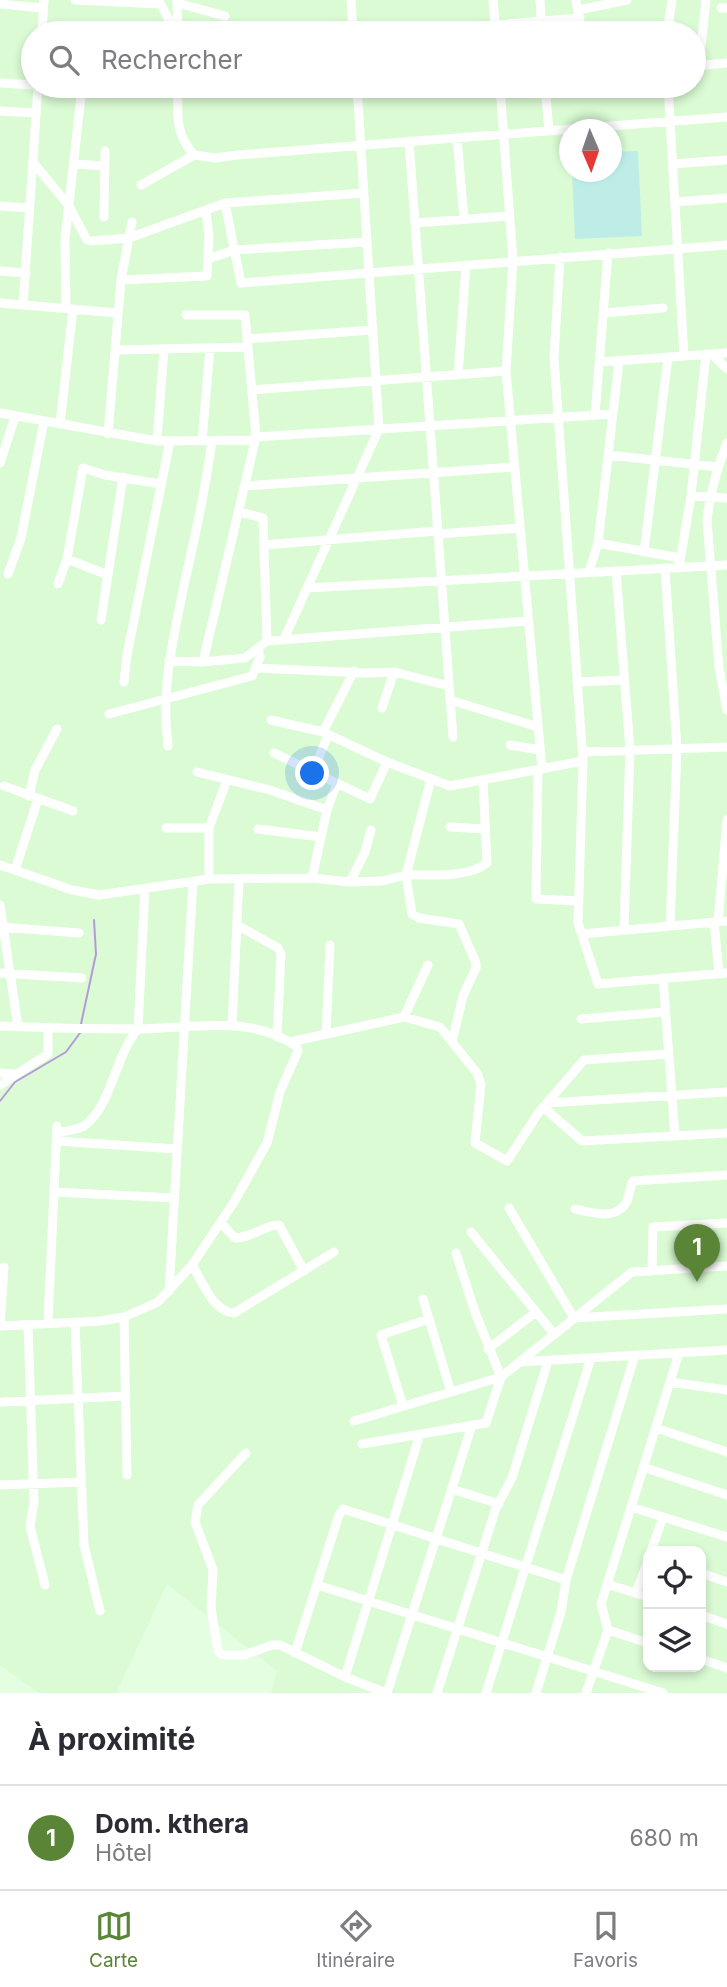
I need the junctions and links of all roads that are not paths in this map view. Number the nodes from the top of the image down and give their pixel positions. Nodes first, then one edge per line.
1 (75, 0) edge
2 (351, 0) edge
3 (493, 0) edge
4 (540, 0) edge
5 (627, 0) edge
6 (672, 0) edge
7 (706, 0) edge
8 (159, 2) edge
9 (177, 2) edge
10 (0, 4) edge
11 (44, 4) edge
12 (578, 9) edge
13 (225, 16) dead end
14 (170, 21) edge
15 (177, 21) edge
16 (352, 21) edge
17 (495, 21) edge
18 (541, 21) joint
19 (669, 21) edge
20 (703, 21) edge
21 (727, 63) edge
22 (706, 65) edge
23 (0, 83) edge
24 (21, 84) edge
25 (36, 98) edge
26 (81, 98) edge
27 (178, 98) edge
28 (358, 98) edge
29 (501, 98) edge
30 (546, 98) edge
31 (669, 98) edge
32 (0, 111) edge
33 (36, 113) junction
34 (727, 117) edge
35 (670, 121) junction
36 (549, 131) junction
37 (503, 134) junction
38 (457, 138) junction
39 (409, 141) junction
40 (360, 145) junction
41 (105, 151) dead end
42 (194, 155) junction
43 (727, 160) edge
44 (33, 162) junction
45 (74, 164) junction
46 (673, 164) junction
47 (104, 166) junction
48 (141, 185) dead end
49 (364, 193) junction
50 (727, 198) edge
51 (675, 202) junction
52 (225, 203) junction
53 (0, 206) edge
54 (69, 206) junction
55 (30, 208) junction
56 (206, 210) junction
57 (509, 216) junction
58 (104, 217) dead end
59 (464, 219) junction
60 (132, 222) dead end
61 (416, 223) junction
62 (129, 238) junction
63 (367, 242) junction
64 (727, 245) edge
65 (678, 247) junction
66 (234, 250) junction
67 (608, 253) junction
68 (560, 257) junction
69 (208, 259) junction
70 (513, 261) junction
71 (466, 265) junction
72 (420, 268) junction
73 (0, 271) edge
74 (26, 273) junction
75 (369, 273) junction
76 (121, 280) junction
77 (0, 303) edge
78 (23, 305) junction
79 (663, 308) dead end
80 (70, 309) junction
81 (118, 313) junction
82 (604, 313) junction
83 (186, 315) dead end
84 (373, 330) junction
85 (247, 343) junction
86 (210, 348) junction
87 (164, 349) junction
88 (115, 350) junction
89 (727, 353) edge
90 (710, 355) junction
91 (684, 356) junction
92 (668, 357) junction
93 (619, 361) junction
94 (600, 362) junction
95 (727, 369) edge
96 (506, 371) junction
97 (458, 375) junction
98 (426, 377) junction
99 (376, 381) junction
100 (251, 390) junction
101 (0, 413) edge
102 (613, 414) junction
103 (596, 415) junction
104 (15, 417) junction
105 (558, 417) junction
106 (510, 420) junction
107 (44, 421) junction
108 (60, 424) junction
109 (429, 426) junction
110 (379, 429) junction
111 (108, 434) junction
112 (256, 439) junction
113 (157, 441) junction
114 (170, 441) junction
115 (207, 441) junction
116 (727, 443) edge
117 (608, 455) junction
118 (655, 460) junction
119 (0, 463) edge
120 (695, 464) junction
121 (514, 467) junction
122 (718, 467) junction
123 (433, 473) junction
124 (123, 478) junction
125 (357, 478) junction
126 (161, 484) junction
127 (245, 486) junction
128 (691, 496) junction
129 (727, 498) edge
130 (709, 499) junction
131 (239, 512) junction
132 (520, 528) junction
133 (437, 533) junction
134 (329, 540) junction
135 (598, 543) junction
136 (264, 545) junction
137 (644, 552) junction
138 (67, 559) junction
139 (680, 563) junction
140 (710, 565) junction
141 (727, 565) edge
142 (665, 568) junction
143 (616, 571) junction
144 (589, 572) junction
145 (570, 573) junction
146 (8, 574) dead end
147 (108, 575) junction
148 (524, 576) junction
149 (441, 581) junction
150 (58, 584) dead end
151 (307, 588) junction
152 (101, 620) dead end
153 (528, 621) junction
154 (444, 627) junction
155 (284, 639) junction
156 (267, 641) junction
157 (258, 648) junction
158 (169, 661) junction
159 (203, 662) junction
160 (255, 668) junction
161 (354, 671) junction
162 (394, 672) junction
163 (624, 680) junction
164 (124, 682) dead end
165 (578, 682) junction
166 (449, 686) junction
167 (164, 699) junction
168 (450, 700) junction
169 (382, 708) dead end
170 (727, 710) edge
171 (109, 713) dead end
172 (271, 720) dead end
173 (538, 727) junction
174 (57, 729) dead end
175 (325, 733) junction
176 (453, 737) dead end
177 (510, 745) dead end
178 (168, 746) dead end
179 (727, 747) edge
180 (677, 748) junction
181 (540, 750) junction
182 (630, 750) junction
183 (274, 753) dead end
184 (583, 757) junction
185 (387, 762) junction
186 (540, 769) junction
187 (197, 772) dead end
188 (313, 772) junction
189 (431, 779) junction
190 (228, 780) junction
191 (483, 780) junction
192 (337, 783) junction
193 (4, 786) dead end
194 (34, 797) junction
195 (327, 810) junction
196 (72, 811) dead end
197 (727, 820) edge
198 (450, 827) dead end
199 (166, 828) dead end
200 (209, 828) junction
201 (258, 829) dead end
202 (485, 829) junction
203 (371, 830) dead end
204 (321, 838) junction
205 (0, 865) edge
206 (15, 870) junction
207 (406, 875) junction
208 (312, 877) junction
209 (209, 879) junction
210 (239, 880) junction
211 (193, 881) junction
212 (350, 882) junction
213 (145, 888) junction
214 (579, 901) junction
215 (0, 905) edge
216 (720, 922) edge
217 (237, 925) junction
218 (670, 926) junction
219 (2, 928) edge
220 (624, 930) junction
221 (79, 933) dead end
222 (582, 934) junction
223 (330, 944) dead end
224 (428, 965) dead end
225 (723, 973) edge
226 (5, 974) edge
227 (82, 978) dead end
228 (663, 978) junction
229 (665, 1012) junction
230 (404, 1017) junction
231 (581, 1019) dead end
232 (232, 1025) junction
233 (0, 1026) edge
234 (18, 1027) junction
235 (185, 1027) junction
236 (48, 1028) junction
237 (138, 1029) junction
238 (326, 1034) junction
239 (277, 1037) junction
240 (290, 1042) junction
241 (452, 1042) junction
242 (669, 1054) junction
243 (0, 1073) edge
244 (14, 1074) junction
245 (0, 1085) edge
246 (727, 1092) edge
247 (672, 1095) junction
248 (545, 1105) junction
249 (57, 1133) junction
250 (727, 1133) edge
251 (676, 1136) junction
252 (177, 1149) junction
253 (727, 1175) edge
254 (54, 1192) junction
255 (174, 1198) junction
256 (509, 1208) dead end
257 (575, 1209) dead end
258 (221, 1223) junction
259 (727, 1223) edge
260 (471, 1232) dead end
261 (334, 1252) dead end
262 (456, 1253) dead end
263 (192, 1265) junction
264 (727, 1266) edge
265 (4, 1267) dead end
266 (304, 1271) junction
267 (652, 1271) junction
268 (169, 1291) junction
269 (423, 1299) dead end
270 (727, 1309) edge
271 (536, 1312) junction
272 (124, 1317) junction
273 (574, 1318) junction
274 (429, 1319) junction
275 (75, 1322) junction
276 (48, 1324) junction
277 (28, 1325) junction
278 (0, 1326) edge
279 (554, 1334) junction
280 (488, 1349) junction
281 (727, 1350) edge
282 (679, 1353) junction
283 (635, 1355) junction
284 (591, 1358) junction
285 (548, 1361) junction
286 (519, 1362) junction
287 (501, 1377) junction
288 (670, 1382) junction
289 (727, 1390) edge
290 (451, 1392) junction
291 (125, 1396) junction
292 (78, 1399) junction
293 (31, 1401) junction
294 (0, 1402) edge
295 (403, 1406) junction
296 (354, 1421) dead end
297 (472, 1425) junction
298 (656, 1427) junction
299 (421, 1434) junction
300 (362, 1444) dead end
301 (727, 1451) edge
302 (246, 1453) dead end
303 (643, 1467) junction
304 (127, 1475) dead end
305 (81, 1482) junction
306 (34, 1484) junction
307 (0, 1485) edge
308 (452, 1489) junction
309 (727, 1495) edge
310 (499, 1504) junction
311 (631, 1507) junction
312 (663, 1517) junction
313 (392, 1525) junction
314 (727, 1537) edge
315 (437, 1539) junction
316 (653, 1546) edge
317 (482, 1553) junction
318 (525, 1567) junction
319 (643, 1574) edge
320 (706, 1575) edge
321 (566, 1580) junction
322 (727, 1582) edge
323 (607, 1584) junction
324 (45, 1585) dead end
325 (317, 1585) junction
326 (636, 1594) junction
327 (643, 1596) edge
328 (368, 1601) junction
329 (100, 1611) dead end
330 (413, 1615) junction
331 (706, 1617) edge
332 (727, 1623) edge
333 (458, 1629) junction
334 (608, 1630) junction
335 (643, 1641) edge
336 (502, 1643) junction
337 (295, 1653) junction
338 (547, 1657) junction
339 (706, 1662) edge
340 (727, 1668) edge
341 (593, 1672) junction
342 (345, 1676) junction
343 (631, 1689) edge
344 (387, 1693) edge
345 (438, 1693) edge
346 (486, 1693) edge
347 (536, 1693) edge
348 (586, 1693) edge
349 (663, 1693) edge

1 - 8 street
2 - 16 street
3 - 17 street
4 - 18 street
5 - 12 street
6 - 19 street
7 - 20 street
8 - 14 street
9 - 13 street
9 - 15 street
10 - 11 street
12 - 18 street
21 - 22 street
23 - 24 street
25 - 33 street
26 - 45 street
27 - 42 street
28 - 40 street
29 - 37 street
30 - 36 street
31 - 35 street
32 - 33 street
33 - 44 street
34 - 35 street
35 - 36 street
35 - 46 street
36 - 37 street
37 - 38 street
37 - 57 street
38 - 39 street
38 - 59 street
39 - 40 street
39 - 61 street
40 - 42 street
40 - 49 street
41 - 47 street
42 - 48 street
43 - 46 street
44 - 54 street
44 - 55 street
45 - 47 street
45 - 54 street
46 - 51 street
47 - 58 street
49 - 52 street
49 - 63 street
50 - 51 street
51 - 65 street
52 - 56 street
52 - 66 street
53 - 55 street
54 - 62 street
54 - 80 street
55 - 74 street
56 - 62 street
56 - 69 street
57 - 59 street
57 - 70 street
59 - 61 street
60 - 62 street
61 - 72 street
62 - 76 street
63 - 66 street
63 - 75 street
64 - 65 street
65 - 67 street
65 - 91 street
66 - 69 street
66 - 75 street
67 - 68 street
67 - 82 street
68 - 70 street
68 - 105 street
69 - 76 street
70 - 71 street
70 - 96 street
71 - 72 street
71 - 97 street
72 - 75 street
72 - 98 street
73 - 74 street
74 - 78 street
75 - 84 street
76 - 81 street
77 - 78 street
78 - 80 street
79 - 82 street
80 - 81 street
80 - 108 street
81 - 88 street
82 - 94 street
83 - 85 street
84 - 85 street
84 - 99 street
85 - 86 street
85 - 100 street
86 - 87 street
86 - 115 street
87 - 88 street
87 - 113 street
88 - 111 street
89 - 90 street
90 - 91 street
90 - 95 street
90 - 120 street
91 - 92 street
92 - 93 street
92 - 118 street
93 - 94 street
93 - 102 street
94 - 103 street
96 - 97 street
96 - 106 street
97 - 98 street
98 - 99 street
98 - 109 street
99 - 100 street
99 - 110 street
100 - 112 street
101 - 104 street
102 - 103 street
102 - 117 street
103 - 105 street
104 - 107 street
104 - 119 street
105 - 106 street
105 - 145 street
106 - 109 street
106 - 121 street
107 - 108 street
107 - 146 street
108 - 111 street
109 - 110 street
109 - 123 street
110 - 112 street
110 - 125 street
111 - 113 street
112 - 115 street
112 - 127 street
113 - 114 street
114 - 115 street
114 - 126 street
115 - 158 street
116 - 122 street
117 - 118 street
117 - 135 street
118 - 120 street
118 - 137 street
120 - 122 street
120 - 128 street
121 - 123 street
121 - 132 street
122 - 130 street
123 - 125 street
123 - 133 street
124 - 126 street
124 - 138 street
124 - 147 street
125 - 127 street
125 - 134 street
126 - 164 street
127 - 131 street
128 - 130 street
128 - 139 street
129 - 130 street
130 - 140 street
131 - 136 street
131 - 159 street
132 - 133 street
132 - 148 street
133 - 134 street
133 - 149 street
134 - 136 street
134 - 151 street
135 - 137 street
135 - 144 street
136 - 156 street
137 - 139 street
138 - 147 street
138 - 150 street
139 - 140 street
139 - 142 street
140 - 141 street
140 - 170 street
142 - 143 street
142 - 180 street
143 - 144 street
143 - 163 street
144 - 145 street
145 - 148 street
145 - 165 street
147 - 152 street
148 - 149 street
148 - 153 street
149 - 151 street
149 - 154 street
151 - 155 street
153 - 154 street
153 - 173 street
154 - 155 street
154 - 166 street
155 - 156 street
156 - 157 street
157 - 159 street
157 - 160 street
158 - 159 street
158 - 167 street
160 - 161 street
160 - 167 street
161 - 162 street
161 - 175 street
162 - 166 street
162 - 169 street
163 - 165 street
163 - 182 street
165 - 184 street
166 - 168 street
167 - 171 street
167 - 178 street
168 - 173 street
168 - 176 street
172 - 175 street
173 - 181 street
174 - 194 street
175 - 185 street
175 - 188 street
177 - 181 street
179 - 180 street
180 - 182 street
180 - 218 street
181 - 186 street
182 - 184 street
182 - 220 street
183 - 188 street
184 - 186 street
184 - 214 street
185 - 189 street
185 - 192 street
186 - 191 street
186 - 214 street
187 - 190 street
188 - 192 street
189 - 191 street
189 - 207 street
190 - 195 street
190 - 200 street
191 - 202 street
192 - 195 street
193 - 194 street
194 - 196 street
194 - 206 street
195 - 204 street
197 - 216 street
198 - 202 street
199 - 200 street
200 - 209 street
201 - 204 street
202 - 207 street
203 - 212 street
204 - 208 street
205 - 206 street
206 - 213 street
207 - 212 street
207 - 241 street
208 - 210 street
208 - 212 street
209 - 210 street
209 - 211 street
210 - 217 street
211 - 213 street
211 - 235 street
213 - 237 street
214 - 222 street
215 - 219 street
216 - 218 street
216 - 225 street
217 - 232 street
217 - 239 street
218 - 220 street
219 - 221 street
219 - 226 street
220 - 222 street
222 - 228 street
223 - 238 street
224 - 230 street
225 - 228 street
226 - 227 street
226 - 234 street
228 - 229 street
229 - 231 street
229 - 242 street
230 - 238 street
230 - 241 street
232 - 235 street
232 - 239 street
233 - 234 street
234 - 236 street
235 - 237 street
235 - 252 street
236 - 237 street
236 - 244 street
237 - 249 street
238 - 240 street
239 - 240 street
240 - 258 street
241 - 248 street
242 - 247 street
242 - 248 street
243 - 244 street
244 - 245 street
246 - 247 street
247 - 248 street
247 - 251 street
248 - 251 street
249 - 252 street
249 - 254 street
250 - 251 street
252 - 255 street
253 - 257 street
254 - 255 street
254 - 276 street
255 - 268 street
256 - 273 street
258 - 263 street
258 - 266 street
259 - 267 street
260 - 271 street
261 - 266 street
262 - 280 street
263 - 266 street
263 - 268 street
264 - 267 street
265 - 278 street
267 - 273 street
268 - 272 street
269 - 274 street
270 - 273 street
271 - 279 street
271 - 280 street
272 - 275 street
272 - 291 street
273 - 279 street
274 - 290 street
274 - 295 street
275 - 276 street
275 - 292 street
276 - 277 street
277 - 278 street
277 - 293 street
279 - 286 street
280 - 287 street
281 - 282 street
282 - 283 street
282 - 288 street
283 - 284 street
283 - 321 street
284 - 285 street
284 - 318 street
285 - 286 street
285 - 310 street
286 - 287 street
287 - 290 street
287 - 297 street
288 - 289 street
288 - 298 street
290 - 295 street
291 - 292 street
291 - 304 street
292 - 293 street
292 - 305 street
293 - 294 street
293 - 306 street
295 - 296 street
297 - 299 street
297 - 308 street
298 - 301 street
298 - 303 street
299 - 300 street
299 - 313 street
302 - 337 street
303 - 309 street
303 - 311 street
305 - 306 street
305 - 329 street
306 - 307 street
306 - 324 street
308 - 310 street
308 - 315 street
310 - 317 street
311 - 312 street
311 - 323 street
312 - 314 street
312 - 316 street
313 - 315 street
313 - 325 street
313 - 328 street
315 - 317 street
315 - 330 street
317 - 318 street
317 - 333 street
318 - 321 street
318 - 336 street
319 - 326 street
320 - 322 street
321 - 338 street
323 - 326 street
323 - 334 street
325 - 328 street
325 - 337 street
326 - 327 street
328 - 330 street
328 - 342 street
330 - 333 street
330 - 344 street
331 - 332 street
333 - 336 street
333 - 345 street
334 - 335 street
334 - 341 street
336 - 338 street
336 - 346 street
337 - 342 street
338 - 341 street
338 - 347 street
339 - 340 street
341 - 343 street
341 - 348 street
342 - 344 street
343 - 349 street

